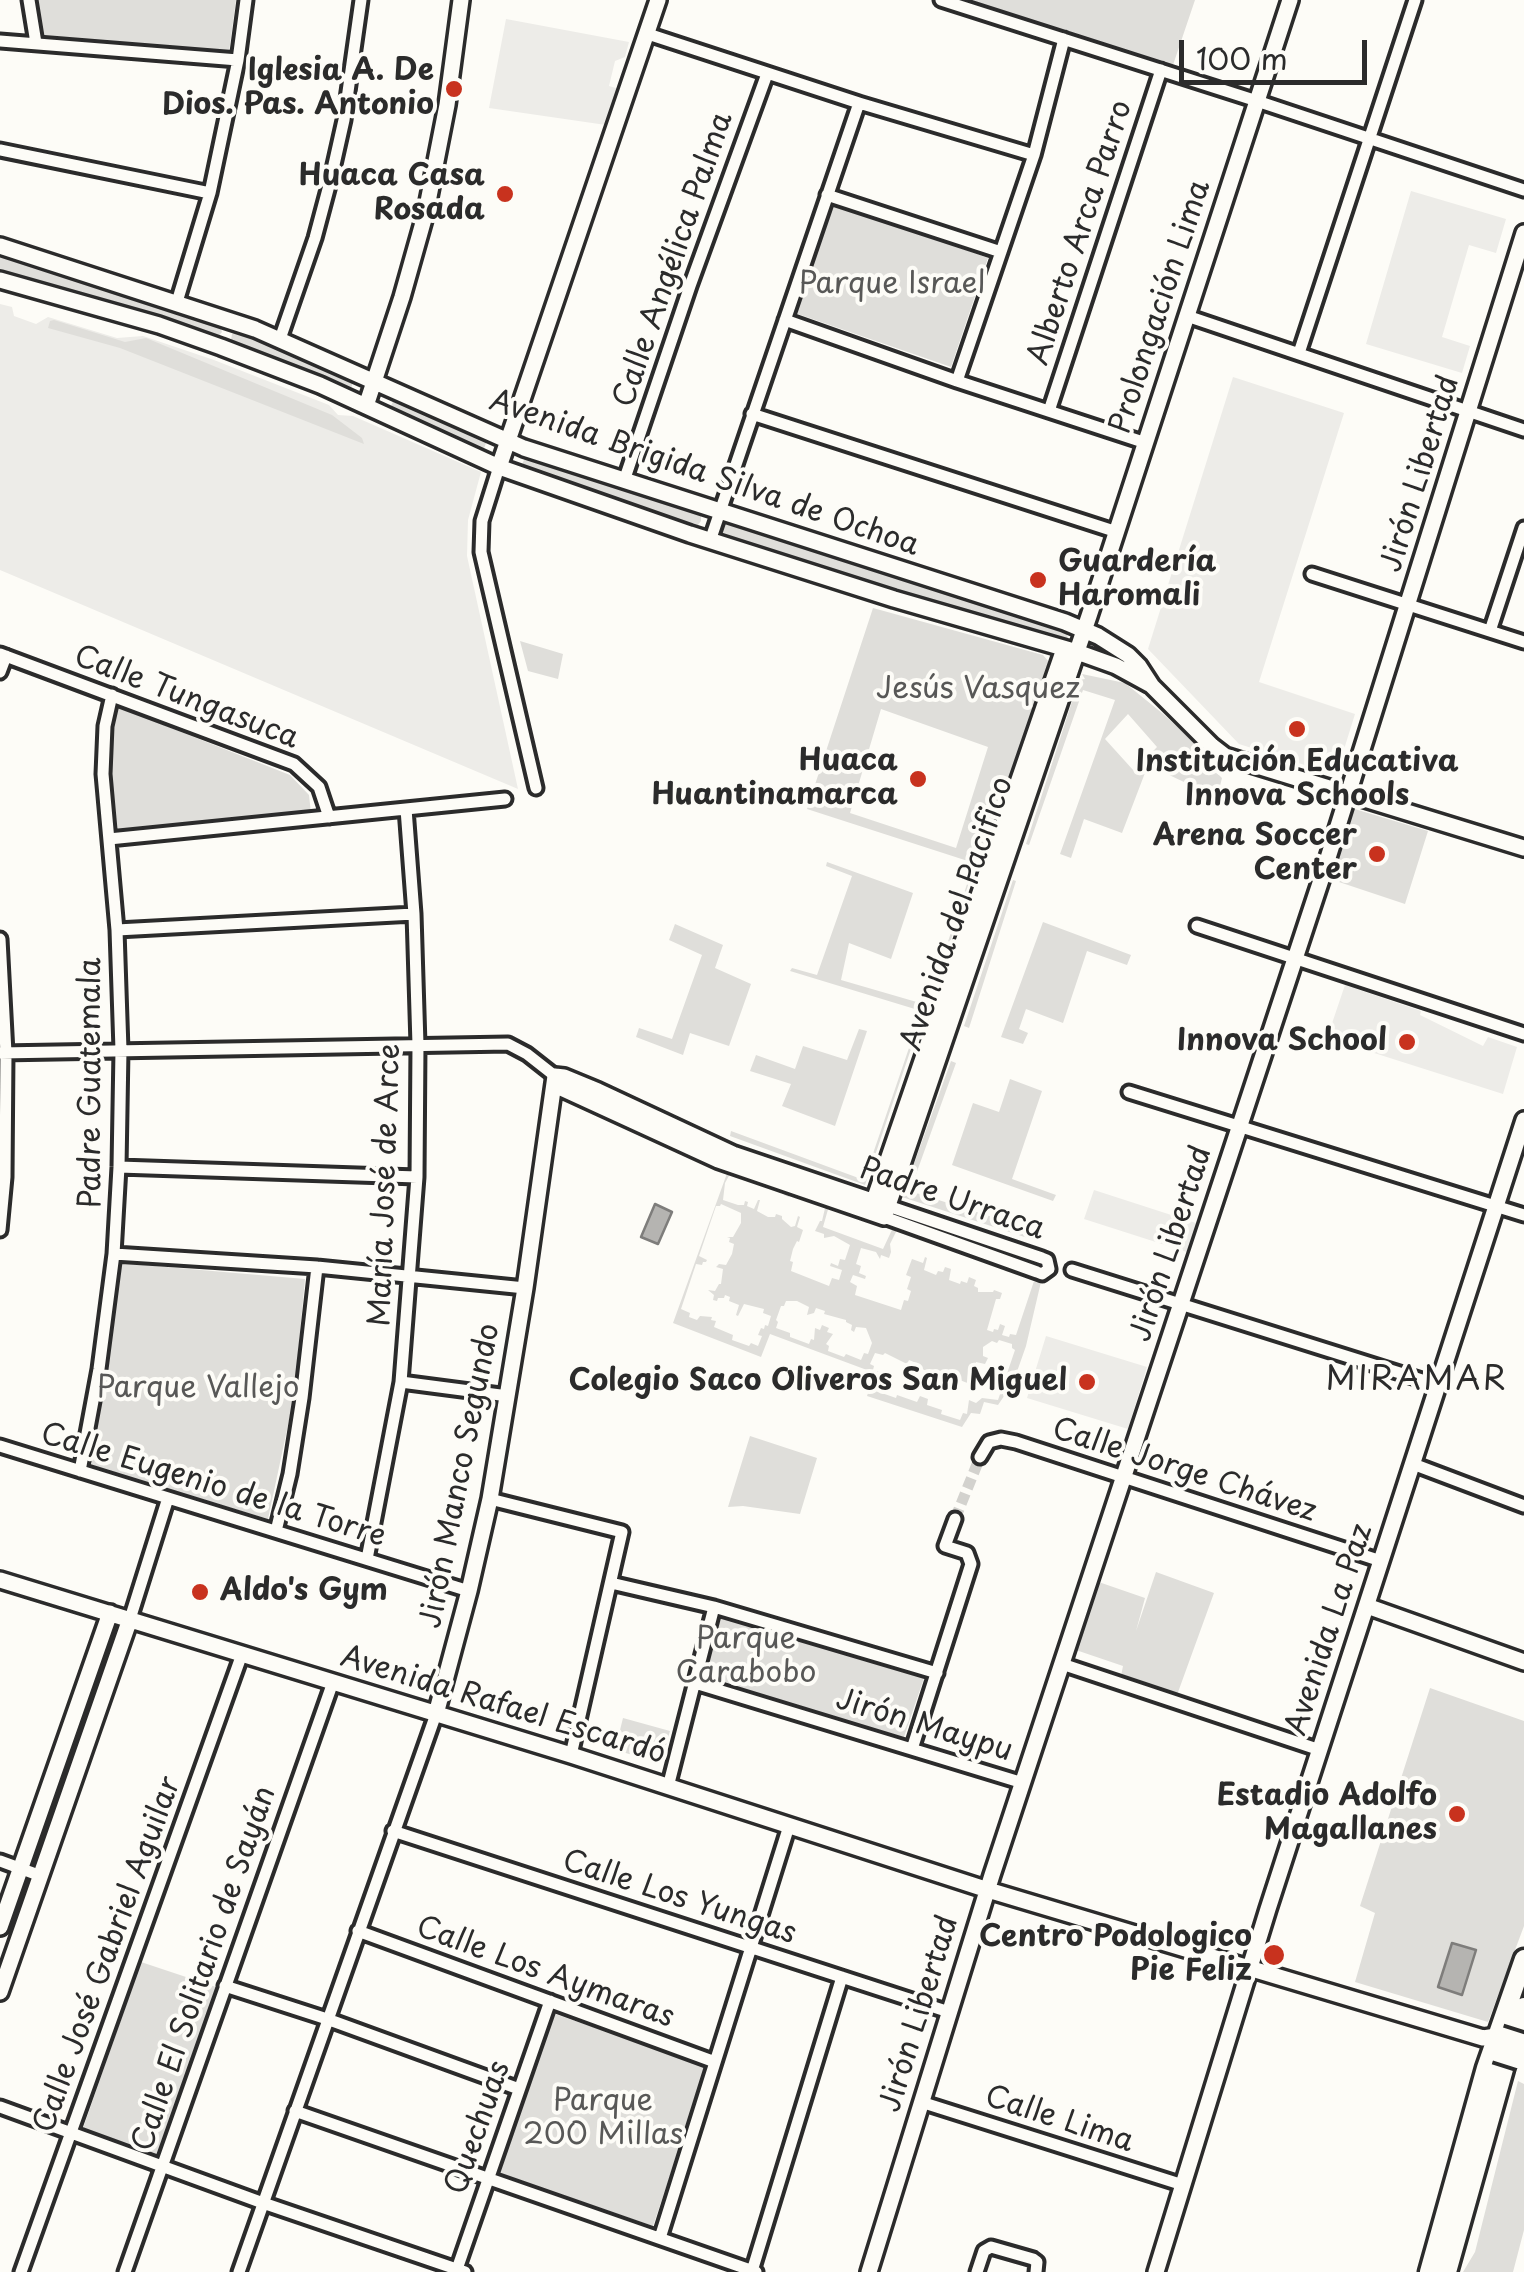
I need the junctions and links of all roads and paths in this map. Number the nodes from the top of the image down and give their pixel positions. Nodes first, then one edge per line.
1 (29, 0) edge
2 (246, 0) edge
3 (361, 0) edge
4 (461, 0) edge
5 (658, 0) edge
6 (941, 0) edge
7 (1290, 0) edge
8 (1415, 0) edge
9 (648, 34) junction
10 (1064, 40) junction
11 (0, 41) edge
12 (36, 44) junction
13 (238, 60) junction
14 (1161, 70) junction
15 (767, 74) junction
16 (1257, 101) junction
17 (858, 104) junction
18 (1370, 138) junction
19 (0, 150) edge
20 (1034, 155) junction
21 (1524, 190) edge
22 (210, 192) junction
23 (827, 195) junction
24 (1524, 233) edge
25 (0, 246) edge
26 (1001, 252) junction
27 (0, 280) edge
28 (179, 296) junction
29 (1187, 316) junction
30 (230, 320) junction
31 (784, 320) junction
32 (280, 339) junction
33 (221, 347) junction
34 (1298, 353) junction
35 (375, 381) junction
36 (956, 381) junction
37 (366, 406) junction
38 (1048, 411) junction
39 (1469, 412) junction
40 (752, 414) junction
41 (1524, 430) edge
42 (508, 442) junction
43 (1146, 443) junction
44 (500, 466) junction
45 (624, 481) junction
46 (719, 512) junction
47 (1524, 530) edge
48 (1117, 532) junction
49 (710, 541) junction
50 (1312, 574) dead end
51 (1409, 604) junction
52 (1084, 630) junction
53 (1490, 631) junction
54 (1524, 642) edge
55 (1070, 651) junction
56 (3, 655) edge
57 (0, 672) edge
58 (1152, 686) junction
59 (112, 694) junction
60 (536, 788) dead end
61 (1348, 794) junction
62 (504, 800) dead end
63 (406, 809) junction
64 (329, 817) junction
65 (109, 839) junction
66 (1524, 848) edge
67 (414, 914) junction
68 (1197, 926) dead end
69 (117, 930) junction
70 (0, 938) edge
71 (1295, 959) junction
72 (1524, 1034) edge
73 (418, 1046) junction
74 (121, 1050) junction
75 (3, 1052) edge
76 (555, 1076) junction
77 (1129, 1092) dead end
78 (1524, 1120) edge
79 (1240, 1126) junction
80 (118, 1167) junction
81 (417, 1177) junction
82 (1497, 1206) junction
83 (879, 1209) junction
84 (1524, 1215) edge
85 (0, 1230) edge
86 (114, 1254) junction
87 (317, 1267) junction
88 (1072, 1270) dead end
89 (411, 1276) junction
90 (526, 1288) junction
91 (1180, 1304) junction
92 (401, 1382) junction
93 (1438, 1385) junction
94 (508, 1396) junction
95 (0, 1446) edge
96 (980, 1458) dead end
97 (1412, 1464) junction
98 (80, 1471) junction
99 (1123, 1478) junction
100 (168, 1498) junction
101 (490, 1499) junction
102 (1524, 1506) edge
103 (955, 1519) tunnel mouth
104 (276, 1531) junction
105 (367, 1560) junction
106 (1381, 1561) junction
107 (0, 1580) edge
108 (611, 1583) junction
109 (469, 1592) junction
110 (1367, 1606) junction
111 (714, 1607) junction
112 (110, 1613) junction
113 (130, 1619) junction
114 (242, 1654) junction
115 (1524, 1662) edge
116 (1062, 1664) junction
117 (936, 1673) junction
118 (332, 1682) junction
119 (695, 1682) junction
120 (436, 1714) junction
121 (912, 1749) junction
122 (1320, 1750) junction
123 (572, 1755) junction
124 (1023, 1783) junction
125 (668, 1787) junction
126 (789, 1826) junction
127 (393, 1831) junction
128 (0, 1860) edge
129 (21, 1868) junction
130 (41, 1876) junction
131 (988, 1890) junction
132 (0, 1928) edge
133 (358, 1930) junction
134 (751, 1948) junction
135 (1524, 1959) edge
136 (1250, 1968) junction
137 (842, 1977) junction
138 (226, 1986) junction
139 (0, 1992) edge
140 (550, 2001) junction
141 (1524, 2007) edge
142 (949, 2012) junction
143 (327, 2019) junction
144 (1493, 2042) junction
145 (1520, 2051) edge
146 (716, 2062) junction
147 (519, 2089) junction
148 (921, 2102) junction
149 (0, 2108) edge
150 (295, 2111) junction
151 (71, 2134) junction
152 (162, 2166) junction
153 (488, 2178) junction
154 (1183, 2185) junction
155 (263, 2202) junction
156 (660, 2238) junction
157 (1036, 2267) edge
158 (459, 2271) edge
159 (754, 2271) edge
160 (22, 2272) edge
161 (125, 2272) edge
162 (238, 2272) edge
163 (870, 2272) edge
164 (977, 2272) edge
165 (1156, 2272) edge
166 (1429, 2272) edge
167 (1447, 2272) edge

1 - 12 street
2 - 13 street
3 - 32 street
4 - 35 street
5 - 9 street
6 - 10 street
7 - 16 street, Prolongación Lima
8 - 18 street
9 - 15 street
9 - 42 street
10 - 14 street
10 - 20 street
11 - 12 street
12 - 13 street
13 - 22 street
14 - 16 street
14 - 38 street, Alberto Arca Parro
15 - 17 street
15 - 45 street, Calle Angélica Palma
16 - 18 street
16 - 29 street, Prolongación Lima
17 - 20 street
17 - 23 street
18 - 21 street
18 - 34 street
19 - 22 street
20 - 26 street
22 - 28 street
23 - 26 street
23 - 31 street
24 - 39 street, Jirón Libertad
25 - 28 street, Avenida Brigida Silva de Ochoa
26 - 36 street
27 - 33 street, Avenida Brigida Silva de Ochoa
28 - 30 street, Avenida Brigida Silva de Ochoa
29 - 34 street
29 - 43 street, Prolongación Lima
30 - 32 street, Avenida Brigida Silva de Ochoa
30 - 33 street
31 - 36 street
31 - 40 street
32 - 35 street, Avenida Brigida Silva de Ochoa
33 - 37 street, Avenida Brigida Silva de Ochoa
34 - 39 street
35 - 37 street
35 - 42 street, Avenida Brigida Silva de Ochoa
36 - 38 street
37 - 44 street, Avenida Brigida Silva de Ochoa
38 - 43 street
39 - 41 street
39 - 51 street, Jirón Libertad
40 - 46 street
40 - 48 street
42 - 44 street
42 - 45 street, Avenida Brigida Silva de Ochoa
43 - 48 street, Prolongación Lima
44 - 49 street, Avenida Brigida Silva de Ochoa
44 - 60 street
45 - 46 street, Avenida Brigida Silva de Ochoa
46 - 49 street
46 - 52 street, Avenida Brigida Silva de Ochoa
47 - 53 street
48 - 52 street, Prolongación Lima
49 - 55 street, Avenida Brigida Silva de Ochoa
50 - 51 street
51 - 53 street
51 - 61 street, Jirón Libertad
52 - 55 street, Avenida del Pacifico
52 - 58 street, Avenida Brigida Silva de Ochoa
53 - 54 street
55 - 58 street, Avenida Brigida Silva de Ochoa
55 - 83 street, Avenida del Pacifico
56 - 57 street
56 - 59 street, Calle Tungasuca
58 - 61 street, Avenida Brigida Silva de Ochoa
59 - 64 street, Calle Tungasuca
59 - 65 street, Padre Guatemala
61 - 66 street, Avenida Brigida Silva de Ochoa
61 - 71 street, Jirón Libertad
62 - 63 street
63 - 64 street
63 - 67 street, María José de Arce
64 - 65 street
65 - 69 street, Padre Guatemala
67 - 69 street
67 - 73 street, María José de Arce
68 - 71 street
69 - 74 street, Padre Guatemala
70 - 75 street
71 - 72 street
71 - 79 street, Jirón Libertad
73 - 74 street, Padre Urraca
73 - 76 street, Padre Urraca
73 - 81 street, María José de Arce
74 - 75 street, Padre Urraca
74 - 80 street, Padre Guatemala
75 - 85 street
76 - 83 street, Padre Urraca
76 - 90 street, Jirón Manco Segundo
77 - 79 street
78 - 82 street, Avenida La Paz
79 - 82 street
79 - 91 street, Jirón Libertad
80 - 81 street
80 - 86 street, Padre Guatemala
81 - 89 street, María José de Arce
82 - 84 street
82 - 93 street, Avenida La Paz
83 - 83 street, Padre Urraca
86 - 87 street
86 - 98 street, Padre Guatemala
87 - 89 street
87 - 104 street
88 - 91 street
89 - 90 street
89 - 92 street, María José de Arce
90 - 94 street, Jirón Manco Segundo
91 - 93 street
91 - 99 street, Jirón Libertad
92 - 94 street
92 - 105 street, María José de Arce
93 - 97 street, Avenida La Paz
94 - 101 street, Jirón Manco Segundo
95 - 98 street, Calle Eugenio de la Torre
96 - 99 street, Calle Jorge Chávez
97 - 102 street
97 - 106 street, Avenida La Paz
98 - 100 street, Calle Eugenio de la Torre
99 - 106 street, Calle Jorge Chávez
99 - 116 street, Jirón Libertad
100 - 104 street, Calle Eugenio de la Torre
100 - 113 street
101 - 108 street
101 - 109 street, Jirón Manco Segundo
103 - 117 street
104 - 105 street, Calle Eugenio de la Torre
105 - 109 street, Calle Eugenio de la Torre
106 - 110 street, Avenida La Paz
107 - 112 street, Avenida Rafael Escardó
108 - 111 street
108 - 123 street
109 - 120 street, Jirón Manco Segundo
110 - 115 street
110 - 122 street, Avenida La Paz
111 - 117 street
111 - 119 street
112 - 113 street, Avenida Rafael Escardó
112 - 129 street
113 - 114 street, Avenida Rafael Escardó
113 - 130 street
114 - 118 street, Avenida Rafael Escardó
114 - 151 street, Calle José Gabriel Aguilar
116 - 122 street
116 - 124 street, Jirón Libertad
117 - 121 street
118 - 120 street, Avenida Rafael Escardó
118 - 138 street, Calle El Solitario de Sayán
119 - 121 street, Jirón Maypu
119 - 125 street
120 - 123 street, Avenida Rafael Escardó
120 - 127 street, Jirón Manco Segundo
121 - 124 street, Jirón Maypu
122 - 136 street, Avenida La Paz
123 - 125 street, Avenida Rafael Escardó
124 - 131 street, Jirón Libertad
125 - 126 street, Avenida Rafael Escardó
126 - 131 street, Avenida Rafael Escardó
126 - 134 street
127 - 133 street, Jirón Manco Segundo
127 - 134 street, Calle Los Yungas
128 - 129 street
129 - 130 street
129 - 132 street
130 - 139 street
131 - 136 street, Avenida Rafael Escardó
131 - 142 street, Jirón Libertad
133 - 140 street, Calle Los Aymaras
133 - 143 street, Jirón Manco Segundo
134 - 137 street, Calle Los Yungas
134 - 146 street
135 - 144 main road
136 - 144 street, Avenida Rafael Escardó
136 - 154 street, Avenida La Paz
137 - 142 street, Calle Los Yungas
137 - 159 street
138 - 143 street
138 - 152 street, Calle El Solitario de Sayán
140 - 146 street, Calle Los Aymaras
140 - 147 street, Quechuas
141 - 167 main road
142 - 148 street, Jirón Libertad
143 - 147 street
143 - 150 street, Jirón Manco Segundo
144 - 145 highway, bridge
144 - 166 main road
146 - 156 street
147 - 153 street, Quechuas
148 - 154 street, Calle Lima
148 - 163 street, Jirón Libertad
149 - 151 street
150 - 153 street
150 - 155 street, Jirón Manco Segundo
151 - 152 street
151 - 160 street, Calle José Gabriel Aguilar
152 - 155 street
152 - 161 street, Calle El Solitario de Sayán
153 - 156 street
153 - 158 street, Quechuas
154 - 165 street, Avenida La Paz
155 - 158 street
155 - 162 street, Jirón Manco Segundo
156 - 159 street
157 - 164 street

